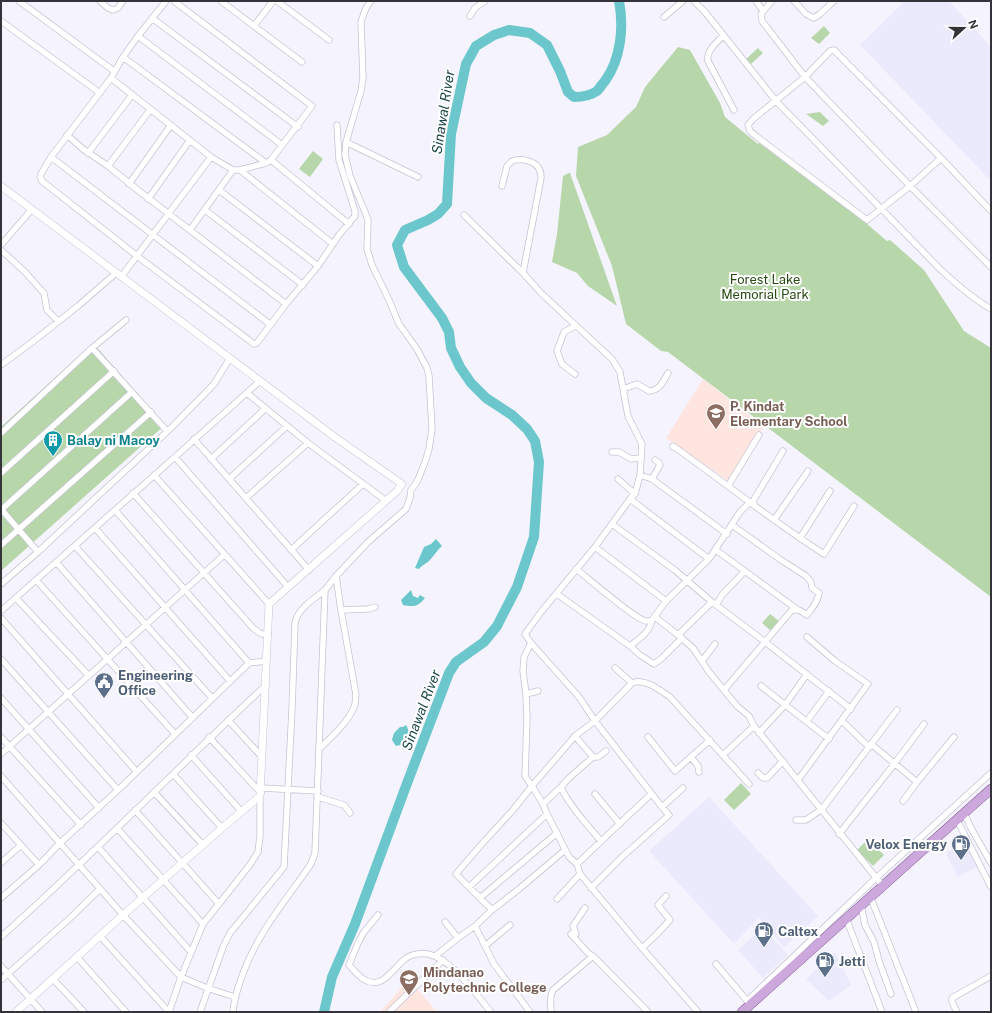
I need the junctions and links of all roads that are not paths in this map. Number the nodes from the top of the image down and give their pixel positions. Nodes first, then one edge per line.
1 (19, 1) edge
2 (100, 1) edge
3 (123, 1) edge
4 (166, 1) edge
5 (174, 1) edge
6 (221, 1) edge
7 (273, 1) edge
8 (277, 1) edge
9 (371, 1) edge
10 (486, 1) edge
11 (684, 1) edge
12 (694, 1) edge
13 (756, 1) edge
14 (772, 1) edge
15 (794, 1) edge
16 (834, 1) edge
17 (763, 10) junction
18 (470, 16) dead end
19 (664, 17) dead end
20 (152, 18) junction
21 (1, 21) edge
22 (254, 26) junction
23 (138, 36) junction
24 (722, 36) junction
25 (329, 40) dead end
26 (123, 57) junction
27 (302, 62) dead end
28 (114, 71) junction
29 (805, 76) junction
30 (110, 78) junction
31 (100, 93) junction
32 (132, 96) junction
33 (776, 101) junction
34 (150, 110) junction
35 (734, 110) dead end
36 (171, 125) junction
37 (337, 125) dead end
38 (298, 126) junction
39 (67, 135) junction
40 (190, 140) junction
41 (346, 142) junction
42 (282, 145) junction
43 (88, 153) junction
44 (51, 157) junction
45 (211, 157) junction
46 (941, 158) junction
47 (268, 162) junction
48 (108, 166) junction
49 (233, 170) junction
50 (240, 170) junction
51 (418, 177) dead end
52 (129, 184) junction
53 (1, 186) edge
54 (502, 186) dead end
55 (910, 186) junction
56 (219, 190) junction
57 (148, 199) junction
58 (32, 209) junction
59 (882, 209) junction
60 (205, 210) junction
61 (991, 211) edge
62 (169, 215) junction
63 (464, 216) dead end
64 (349, 224) junction
65 (190, 230) junction
66 (153, 235) junction
67 (333, 244) junction
68 (1, 245) edge
69 (1, 250) edge
70 (137, 256) junction
71 (318, 266) junction
72 (991, 267) edge
73 (523, 273) junction
74 (118, 275) junction
75 (303, 285) junction
76 (286, 304) junction
77 (991, 309) edge
78 (126, 320) dead end
79 (58, 321) junction
80 (271, 325) junction
81 (576, 326) junction
82 (92, 348) junction
83 (230, 358) junction
84 (1, 365) edge
85 (114, 371) junction
86 (668, 373) dead end
87 (575, 374) dead end
88 (260, 381) junction
89 (623, 389) junction
90 (132, 392) junction
91 (247, 393) junction
92 (265, 409) junction
93 (150, 412) junction
94 (287, 426) junction
95 (167, 431) junction
96 (1, 434) edge
97 (759, 435) dead end
98 (194, 439) junction
99 (308, 443) junction
100 (673, 448) dead end
101 (783, 451) dead end
102 (612, 452) dead end
103 (175, 457) junction
104 (641, 458) junction
105 (212, 459) junction
106 (655, 460) dead end
107 (808, 471) dead end
108 (1, 473) edge
109 (154, 475) junction
110 (640, 475) junction
111 (229, 479) junction
112 (618, 479) dead end
113 (652, 479) junction
114 (363, 484) junction
115 (402, 484) junction
116 (728, 486) junction
117 (411, 490) junction
118 (830, 490) dead end
119 (133, 493) junction
120 (636, 494) junction
121 (246, 498) junction
122 (630, 499) junction
123 (385, 500) junction
124 (749, 502) junction
125 (755, 506) junction
126 (854, 506) dead end
127 (1, 510) edge
128 (115, 510) junction
129 (774, 520) junction
130 (612, 524) junction
131 (732, 525) junction
132 (95, 528) junction
133 (18, 529) junction
134 (727, 534) junction
135 (800, 538) junction
136 (1, 545) edge
137 (75, 546) junction
138 (596, 547) junction
139 (291, 550) junction
140 (716, 550) junction
141 (38, 552) junction
142 (224, 555) junction
143 (709, 559) junction
144 (56, 562) junction
145 (576, 569) junction
146 (309, 570) junction
147 (204, 572) junction
148 (744, 572) junction
149 (336, 576) junction
150 (36, 580) junction
151 (687, 580) junction
152 (1, 584) edge
153 (288, 588) junction
154 (185, 589) junction
155 (325, 590) junction
156 (557, 594) junction
157 (16, 598) junction
158 (666, 601) junction
159 (269, 604) junction
160 (714, 604) junction
161 (166, 607) junction
162 (374, 607) dead end
163 (341, 610) junction
164 (799, 610) junction
165 (1, 612) edge
166 (1, 618) edge
167 (654, 618) junction
168 (145, 625) junction
169 (268, 634) junction
170 (680, 636) junction
171 (807, 637) dead end
172 (764, 641) junction
173 (126, 642) junction
174 (531, 643) junction
175 (715, 644) dead end
176 (630, 646) junction
177 (1, 659) edge
178 (107, 659) junction
179 (266, 661) junction
180 (702, 661) junction
181 (249, 663) junction
182 (615, 668) dead end
183 (806, 674) junction
184 (89, 676) junction
185 (230, 681) junction
186 (632, 683) junction
187 (266, 684) junction
188 (761, 686) dead end
189 (724, 690) junction
190 (538, 691) dead end
191 (829, 691) junction
192 (68, 694) junction
193 (526, 694) junction
194 (1, 698) edge
195 (212, 698) junction
196 (785, 705) junction
197 (851, 709) junction
198 (897, 710) dead end
199 (48, 712) junction
200 (192, 717) junction
201 (228, 720) junction
202 (595, 721) junction
203 (807, 721) junction
204 (842, 721) junction
205 (924, 724) dead end
206 (754, 726) junction
207 (30, 730) junction
208 (760, 733) junction
209 (175, 734) junction
210 (575, 736) junction
211 (1, 737) edge
212 (209, 737) junction
213 (648, 737) dead end
214 (954, 737) dead end
215 (830, 739) junction
216 (710, 740) junction
217 (871, 744) junction
218 (10, 747) junction
219 (319, 749) junction
220 (606, 750) dead end
221 (1, 754) edge
222 (191, 755) junction
223 (723, 755) junction
224 (262, 757) junction
225 (593, 757) junction
226 (691, 757) junction
227 (783, 761) junction
228 (895, 763) junction
229 (136, 771) junction
230 (699, 772) dead end
231 (758, 773) dead end
232 (991, 773) edge
233 (173, 774) junction
234 (1, 776) edge
235 (798, 780) junction
236 (917, 782) junction
237 (749, 784) dead end
238 (532, 786) junction
239 (561, 787) junction
240 (683, 788) dead end
241 (288, 789) junction
242 (991, 789) edge
243 (118, 790) junction
244 (154, 792) junction
245 (261, 792) junction
246 (318, 794) junction
247 (595, 794) dead end
248 (651, 794) junction
249 (903, 801) dead end
250 (544, 804) junction
251 (662, 807) junction
252 (99, 808) junction
253 (822, 809) junction
254 (135, 810) junction
255 (241, 811) junction
256 (350, 813) dead end
257 (964, 813) junction
258 (547, 814) junction
259 (796, 820) dead end
260 (957, 820) junction
261 (620, 824) junction
262 (2, 825) edge
263 (81, 825) junction
264 (117, 828) junction
265 (222, 828) junction
266 (557, 832) junction
267 (839, 834) junction
268 (601, 841) junction
269 (60, 843) junction
270 (21, 845) junction
271 (203, 845) junction
272 (98, 847) junction
273 (565, 850) junction
274 (1, 863) edge
275 (183, 863) junction
276 (991, 863) edge
277 (577, 864) junction
278 (39, 865) junction
279 (79, 865) junction
280 (580, 874) junction
281 (876, 878) junction
282 (163, 880) junction
283 (882, 885) junction
284 (469, 887) junction
285 (991, 887) edge
286 (591, 888) junction
287 (100, 889) junction
288 (666, 896) dead end
289 (870, 896) junction
290 (1, 898) edge
291 (142, 898) junction
292 (480, 898) junction
293 (557, 900) dead end
294 (862, 903) junction
295 (219, 904) junction
296 (585, 908) dead end
297 (492, 910) junction
298 (123, 915) junction
299 (378, 915) dead end
300 (846, 918) junction
301 (445, 922) dead end
302 (203, 924) junction
303 (510, 924) dead end
304 (475, 926) junction
305 (100, 936) junction
306 (1, 937) edge
307 (458, 938) junction
308 (485, 946) junction
309 (642, 948) junction
310 (191, 952) junction
311 (435, 956) junction
312 (593, 956) junction
313 (77, 958) junction
314 (443, 960) junction
315 (716, 964) dead end
316 (1, 966) edge
317 (8, 973) junction
318 (991, 976) edge
319 (181, 977) junction
320 (53, 979) junction
321 (1, 980) edge
322 (207, 988) junction
323 (891, 994) dead end
324 (235, 997) junction
325 (30, 999) junction
326 (749, 1003) junction
327 (16, 1012) edge
328 (42, 1012) edge
329 (84, 1012) edge
330 (126, 1012) edge
331 (169, 1012) edge
332 (200, 1012) edge
333 (233, 1012) edge
334 (389, 1012) edge
335 (491, 1012) edge
336 (530, 1012) edge
337 (551, 1012) edge
338 (648, 1012) edge
339 (698, 1012) edge
340 (742, 1012) edge
341 (882, 1012) edge
342 (916, 1012) edge
343 (957, 1012) edge

1 - 28 street
2 - 3 street
4 - 20 street
5 - 38 street
6 - 22 street
7 - 22 street
8 - 25 street
9 - 41 street
10 - 18 street
11 - 19 street
12 - 24 street
13 - 17 street
14 - 17 street
15 - 16 street
17 - 29 street
20 - 23 street
20 - 38 street
21 - 31 street
22 - 27 street
23 - 26 street
23 - 42 street
24 - 33 street
24 - 35 street
26 - 28 street
26 - 47 street
28 - 30 street
29 - 33 street
29 - 46 street
29 - 55 street
30 - 31 street
30 - 32 street
31 - 39 street
32 - 34 street
32 - 43 street
33 - 59 street
33 - 59 street
34 - 36 street
34 - 48 street
36 - 40 street
36 - 52 street
37 - 64 street
38 - 42 street
39 - 43 street
39 - 44 street
40 - 45 street
40 - 57 street
41 - 51 street
41 - 117 street
42 - 47 street
43 - 48 street
44 - 66 street
44 - 70 street
45 - 49 street
45 - 62 street
46 - 55 street
46 - 61 street
47 - 50 street
47 - 64 street
48 - 52 street
49 - 50 street
49 - 56 street
50 - 67 street
52 - 57 street
53 - 58 street
54 - 73 street
55 - 59 street
55 - 72 street
56 - 60 street
56 - 71 street
57 - 62 street
58 - 68 street
58 - 74 street
59 - 77 street
60 - 65 street
60 - 75 street
62 - 65 street
62 - 66 street
63 - 73 street
64 - 67 street
65 - 76 street
66 - 70 street
66 - 80 street
67 - 71 street
69 - 79 street
70 - 74 street
70 - 80 street
71 - 75 street
73 - 81 street
74 - 79 street
74 - 83 street
75 - 76 street
76 - 80 street
78 - 82 street
79 - 84 street
81 - 87 street
81 - 89 street
82 - 85 street
82 - 96 street
83 - 88 street
83 - 95 street
85 - 90 street
85 - 108 street
86 - 89 street
88 - 91 street
88 - 115 street
89 - 104 street
90 - 93 street
90 - 127 street
91 - 92 street
91 - 98 street
92 - 94 street
92 - 105 street
93 - 95 street
93 - 133 street
94 - 99 street
94 - 111 street
95 - 141 street
97 - 116 street
98 - 103 street
98 - 105 street
99 - 114 street
99 - 121 street
100 - 116 street
101 - 125 street
102 - 104 street
103 - 109 street
103 - 153 street
104 - 110 street
105 - 111 street
106 - 113 street
107 - 129 street
109 - 119 street
109 - 142 street
110 - 113 street
110 - 120 street
111 - 121 street
112 - 120 street
113 - 134 street
114 - 123 street
114 - 139 street
115 - 117 street
115 - 123 street
116 - 124 street
117 - 149 street
118 - 135 street
119 - 128 street
119 - 147 street
120 - 122 street
121 - 139 street
122 - 130 street
122 - 143 street
123 - 146 street
124 - 125 street
124 - 131 street
125 - 129 street
126 - 135 street
127 - 133 street
128 - 132 street
128 - 154 street
129 - 135 street
130 - 138 street
130 - 151 street
131 - 134 street
131 - 164 street
132 - 137 street
132 - 161 street
133 - 136 street
133 - 141 street
134 - 140 street
137 - 144 street
137 - 168 street
138 - 145 street
138 - 158 street
139 - 146 street
140 - 143 street
140 - 148 street
141 - 152 street
142 - 147 street
142 - 159 street
143 - 151 street
144 - 150 street
144 - 173 street
145 - 156 street
145 - 167 street
146 - 153 street
147 - 154 street
147 - 169 street
148 - 160 street
148 - 164 street
149 - 155 street
149 - 163 street
150 - 157 street
150 - 178 street
151 - 158 street
151 - 160 street
153 - 159 street
154 - 161 street
154 - 181 street
155 - 219 street
155 - 241 street
156 - 174 street
156 - 176 street
157 - 165 street
157 - 184 street
158 - 167 street
159 - 169 street
160 - 170 street
160 - 172 street
161 - 168 street
161 - 185 street
162 - 163 street
163 - 219 street
164 - 172 street
166 - 192 street
167 - 170 street
167 - 176 street
168 - 173 street
168 - 195 street
169 - 179 street
170 - 176 street
170 - 180 street
171 - 197 street
172 - 183 street
172 - 189 street
173 - 178 street
173 - 200 street
174 - 193 street
174 - 202 street
175 - 180 street
177 - 199 street
178 - 184 street
178 - 209 street
179 - 181 street
179 - 187 street
180 - 189 street
181 - 185 street
182 - 186 street
183 - 191 street
183 - 196 street
184 - 192 street
185 - 195 street
186 - 202 street
186 - 216 street
187 - 201 street
187 - 224 street
188 - 196 street
189 - 206 street
190 - 193 street
191 - 197 street
191 - 203 street
192 - 199 street
192 - 229 street
193 - 238 street
194 - 207 street
195 - 200 street
196 - 203 street
196 - 208 street
197 - 204 street
198 - 217 street
199 - 207 street
199 - 243 street
200 - 209 street
201 - 212 street
201 - 224 street
202 - 210 street
202 - 248 street
203 - 215 street
204 - 215 street
204 - 217 street
205 - 228 street
206 - 208 street
206 - 223 street
207 - 218 street
207 - 252 street
208 - 227 street
209 - 229 street
210 - 225 street
210 - 238 street
211 - 218 street
212 - 222 street
212 - 245 street
213 - 226 street
214 - 236 street
215 - 235 street
216 - 223 street
216 - 226 street
217 - 228 street
217 - 253 street
218 - 221 street
218 - 263 street
219 - 246 street
220 - 225 street
222 - 233 street
222 - 255 street
223 - 237 street
224 - 245 street
225 - 239 street
226 - 230 street
227 - 231 street
227 - 235 street
228 - 236 street
228 - 267 street
229 - 243 street
232 - 281 street
233 - 244 street
233 - 265 street
234 - 269 street
235 - 253 street
236 - 249 street
238 - 250 street
238 - 284 street
239 - 250 street
239 - 268 street
240 - 251 street
241 - 245 street
241 - 246 street
241 - 322 street
242 - 257 main road
243 - 252 street
244 - 254 street
244 - 271 street
245 - 255 street
245 - 295 street
246 - 256 street
246 - 324 street
247 - 261 street
248 - 251 street
248 - 261 street
250 - 258 street
251 - 286 street
252 - 263 street
253 - 259 street
253 - 267 street
254 - 264 street
254 - 275 street
255 - 265 street
257 - 260 main road
257 - 276 street
258 - 266 street
258 - 284 street
260 - 283 main road
260 - 285 street
261 - 268 street
262 - 270 street
263 - 269 street
264 - 272 street
264 - 282 street
265 - 271 street
266 - 273 street
266 - 292 street
267 - 281 street
268 - 277 street
269 - 278 street
269 - 279 street
270 - 274 street
270 - 278 street
271 - 275 street
272 - 279 street
272 - 291 street
273 - 277 street
273 - 297 street
275 - 282 street
275 - 295 street
277 - 280 street
278 - 290 street
279 - 287 street
279 - 306 street
280 - 286 street
280 - 293 street
281 - 283 street
281 - 326 street
282 - 291 street
282 - 302 street
283 - 289 main road
284 - 292 street
286 - 309 street
287 - 298 street
287 - 317 street
288 - 309 street
289 - 294 main road
289 - 342 street
291 - 298 street
291 - 310 street
292 - 297 street
294 - 300 main road
294 - 323 street
295 - 302 street
296 - 312 street
297 - 304 street
298 - 305 street
298 - 319 street
299 - 311 street
300 - 326 main road
300 - 341 street
301 - 307 street
302 - 310 street
303 - 308 street
304 - 307 street
304 - 308 street
305 - 313 street
305 - 331 street
307 - 311 street
308 - 336 street
309 - 339 street
310 - 319 street
311 - 314 street
312 - 337 street
312 - 338 street
313 - 320 street
313 - 330 street
314 - 334 street
314 - 335 street
315 - 326 street
316 - 317 street
317 - 321 street
317 - 325 street
318 - 343 street
319 - 322 street
319 - 331 street
320 - 325 street
320 - 329 street
322 - 324 street
322 - 332 street
324 - 333 street
325 - 327 street
325 - 328 street
326 - 340 main road

